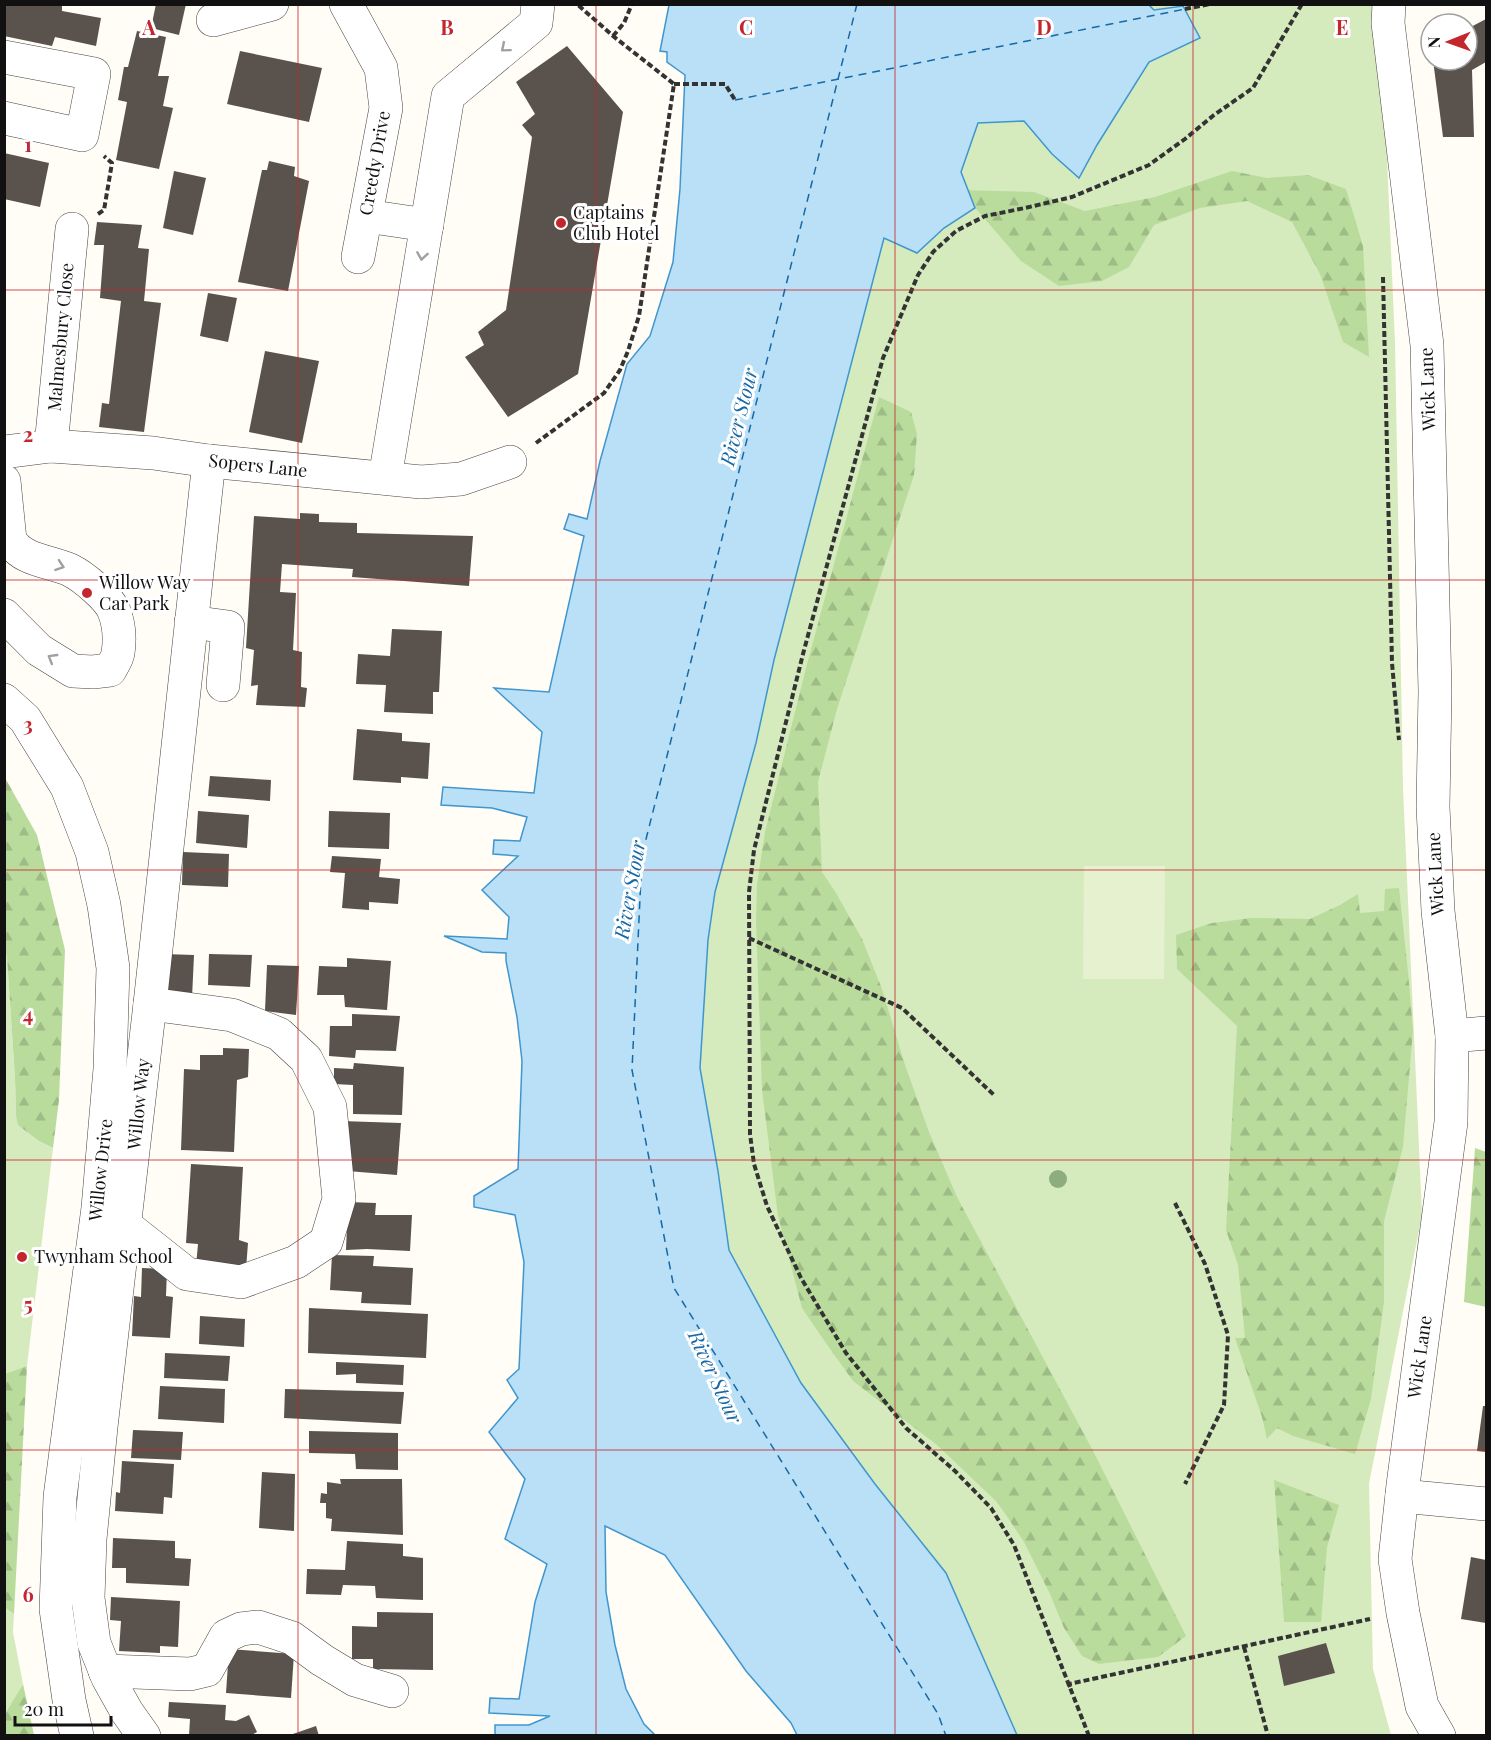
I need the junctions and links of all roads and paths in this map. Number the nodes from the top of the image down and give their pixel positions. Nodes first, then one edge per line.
1 (272, 4) edge
2 (346, 4) edge
3 (538, 4) edge
4 (577, 4) edge
5 (632, 4) edge
6 (1210, 4) edge
7 (1302, 4) edge
8 (1389, 4) edge
9 (1185, 9) dead end
10 (213, 21) dead end
11 (613, 36) junction
12 (4, 57) edge
13 (674, 84) junction
14 (735, 100) dead end
15 (4, 118) edge
16 (82, 135) junction
17 (366, 216) junction
18 (427, 225) junction
19 (72, 229) joint
20 (358, 257) dead end
21 (1383, 272) dead end
22 (51, 446) junction
23 (4, 452) edge
24 (209, 461) junction
25 (510, 462) joint
26 (385, 478) junction
27 (4, 481) edge
28 (7, 543) edge
29 (4, 615) edge
30 (191, 622) junction
31 (223, 685) dead end
32 (4, 700) edge
33 (1399, 743) dead end
34 (749, 938) junction
35 (150, 1004) junction
36 (1486, 1033) edge
37 (1452, 1036) junction
38 (994, 1095) dead end
39 (1175, 1203) dead end
40 (125, 1225) junction
41 (1185, 1484) dead end
42 (1402, 1496) junction
43 (1486, 1504) edge
44 (1374, 1618) dead end
45 (1245, 1647) junction
46 (105, 1671) junction
47 (1069, 1684) junction
48 (392, 1691) dead end
49 (77, 1736) edge
50 (144, 1736) edge
51 (1089, 1736) edge
52 (1268, 1736) edge
53 (1439, 1736) edge

1 - 10 street
2 - 17 street, Creedy Drive
3 -> 18 street
4 - 11 path
5 - 11 path
6 - 9 path
7 - 34 path
8 - 37 street, Wick Lane
11 - 13 path
12 - 16 street
13 - 14 path
13 - 25 path
15 - 16 street
16 - 19 path
17 - 18 street
17 - 20 street, Creedy Drive
18 -> 26 street
19 - 22 street, Malmesbury Close
21 - 33 path
22 - 23 street, Sopers Lane
22 - 24 street, Sopers Lane
24 - 26 street, Sopers Lane
24 - 30 street, Willow Way
25 - 26 street, Sopers Lane
27 - 28 street
28 -> 29 street
30 - 31 street
30 - 35 street, Willow Way
32 - 49 street, Willow Drive
34 - 38 path
34 - 47 path
35 - 40 street, Willow Way
35 - 40 street
36 - 37 street
37 - 42 street, Wick Lane
39 - 41 path
40 - 46 street, Willow Way
42 - 43 street
42 - 53 street, Wick Lane
44 - 45 path
45 - 47 path
45 - 52 path
46 - 48 street
46 - 50 street, Willow Way
47 - 51 path

